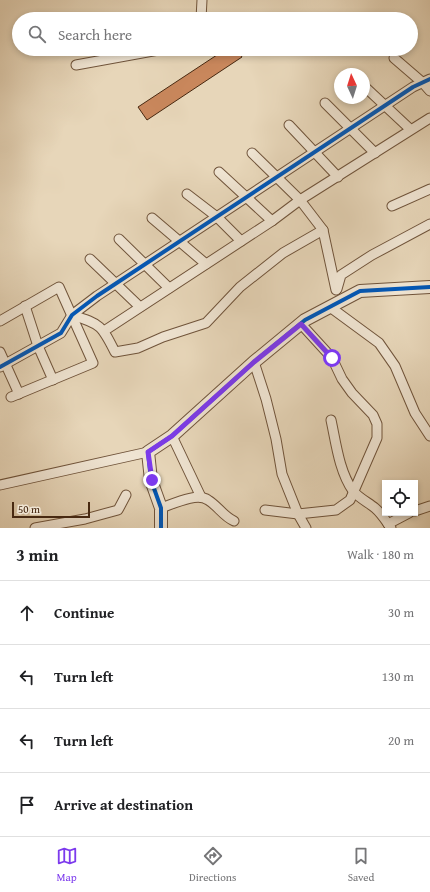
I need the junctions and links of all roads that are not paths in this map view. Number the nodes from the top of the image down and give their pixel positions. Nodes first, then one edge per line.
1 (202, 0) edge
2 (201, 12) edge
3 (126, 56) edge
4 (394, 58) dead end
5 (76, 65) dead end
6 (426, 81) edge
7 (430, 91) edge
8 (370, 92) edge
9 (325, 102) dead end
10 (385, 106) junction
11 (430, 118) edge
12 (289, 125) dead end
13 (350, 129) junction
14 (410, 129) junction
15 (316, 152) junction
16 (252, 153) dead end
17 (375, 153) junction
18 (219, 172) dead end
19 (338, 177) junction
20 (277, 178) junction
21 (430, 189) edge
22 (187, 194) dead end
23 (246, 198) junction
24 (300, 200) junction
25 (392, 206) dead end
26 (217, 217) junction
27 (152, 218) dead end
28 (272, 221) junction
29 (430, 224) edge
30 (323, 230) junction
31 (119, 239) dead end
32 (180, 241) junction
33 (241, 241) junction
34 (90, 259) dead end
35 (206, 264) junction
36 (145, 265) junction
37 (115, 284) junction
38 (430, 287) edge
39 (169, 288) junction
40 (336, 290) junction
41 (334, 305) junction
42 (25, 306) junction
43 (140, 307) junction
44 (72, 315) junction
45 (0, 321) edge
46 (301, 324) junction
47 (104, 331) junction
48 (38, 346) junction
49 (0, 352) edge
50 (254, 362) junction
51 (3, 366) edge
52 (53, 380) junction
53 (331, 420) dead end
54 (172, 436) junction
55 (430, 436) edge
56 (148, 452) junction
57 (0, 486) edge
58 (354, 492) junction
59 (126, 495) dead end
60 (200, 497) junction
61 (430, 506) edge
62 (161, 508) junction
63 (265, 510) dead end
64 (418, 510) edge
65 (298, 514) junction
66 (404, 516) edge
67 (234, 521) dead end
68 (163, 526) edge
69 (389, 526) edge
70 (35, 528) edge
71 (306, 528) edge

1 - 2 street
3 - 5 street
4 - 6 street
6 - 7 street
6 - 10 street
8 - 10 street
9 - 13 street
10 - 13 street
10 - 14 street
11 - 14 street
12 - 15 street
13 - 15 street
13 - 17 street
14 - 17 street
15 - 19 street
15 - 20 street
16 - 20 street
17 - 19 street
18 - 23 street
19 - 24 street
20 - 23 street
20 - 24 street
21 - 25 street
22 - 26 street
23 - 26 street
23 - 28 street
24 - 28 street
24 - 30 street
26 - 32 street
26 - 33 street
27 - 32 street
28 - 33 street
29 - 40 street
30 - 40 street
30 - 47 street
31 - 36 street
32 - 35 street
32 - 36 street
33 - 35 street
34 - 37 street
35 - 39 street
36 - 37 street
36 - 39 street
37 - 43 street
37 - 44 street
38 - 41 street
39 - 43 street
40 - 41 street
41 - 46 street
41 - 55 street
42 - 44 street
42 - 45 street
42 - 48 street
43 - 47 street
44 - 47 street
44 - 48 street
44 - 52 street
46 - 50 street
46 - 58 street
48 - 51 street
48 - 52 street
49 - 51 street
50 - 54 street
50 - 65 street
51 - 52 street
53 - 58 street
54 - 56 street
54 - 60 street
56 - 57 street
56 - 62 street
58 - 65 street
58 - 69 street
59 - 70 street
60 - 62 street
60 - 67 street
61 - 64 street
62 - 68 street
63 - 65 street
65 - 71 street
66 - 69 street

